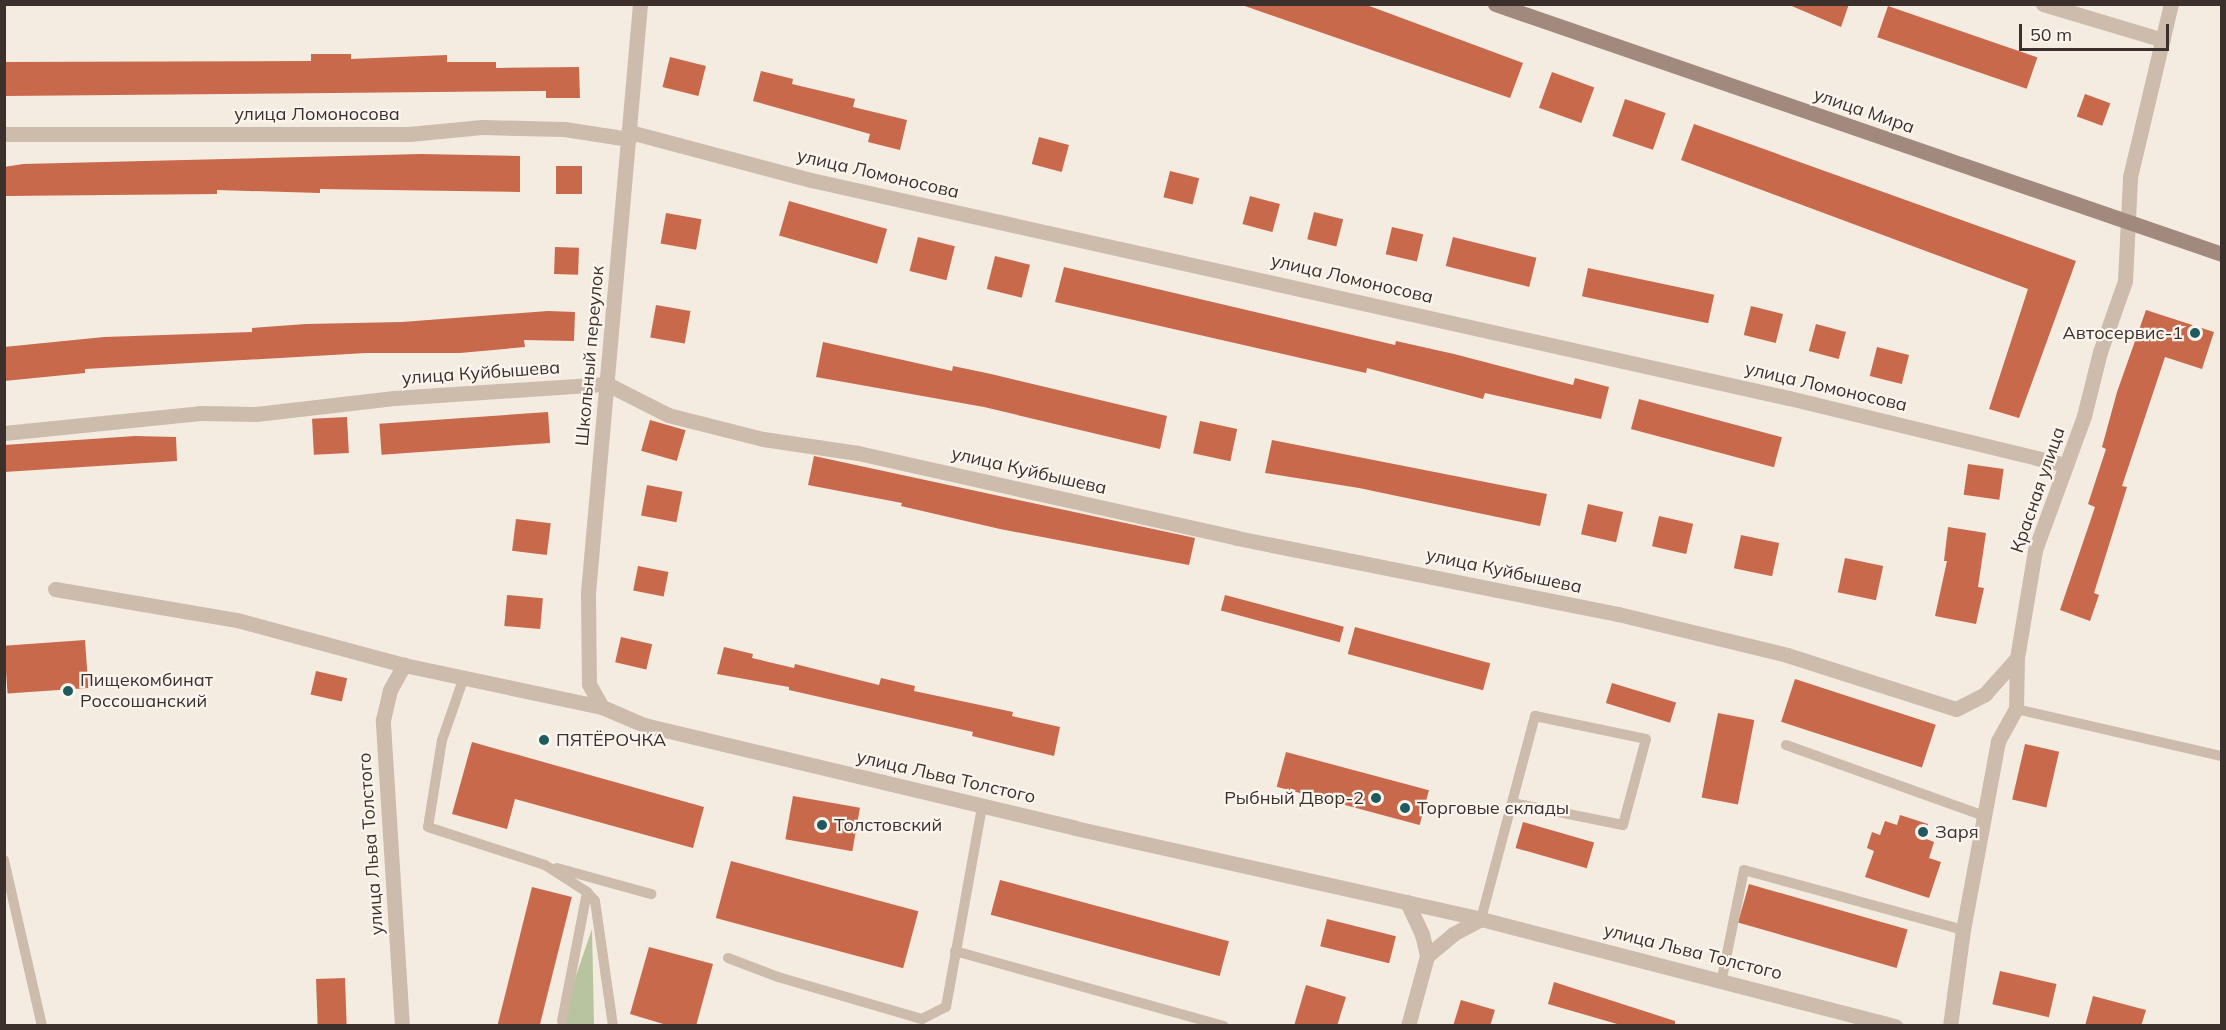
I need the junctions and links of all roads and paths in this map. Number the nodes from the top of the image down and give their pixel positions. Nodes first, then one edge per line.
1 (640, 4) edge
2 (1495, 4) edge
3 (2043, 4) edge
4 (2171, 4) edge
5 (2163, 40) junction
6 (4, 134) edge
7 (629, 135) junction
8 (2130, 224) junction
9 (2222, 254) edge
10 (607, 384) junction
11 (4, 433) edge
12 (2066, 465) junction
13 (55, 588) dead end
14 (2017, 658) junction
15 (404, 664) junction
16 (464, 677) junction
17 (602, 707) junction
18 (2016, 709) junction
19 (1786, 745) dead end
20 (2222, 756) edge
21 (1513, 803) junction
22 (982, 806) junction
23 (1984, 816) junction
24 (4, 860) edge
25 (545, 865) junction
26 (587, 892) junction
27 (651, 894) dead end
28 (1407, 902) junction
29 (1481, 919) junction
30 (1963, 930) junction
31 (955, 951) junction
32 (1427, 956) junction
33 (728, 958) dead end
34 (1722, 978) junction
35 (562, 1021) dead end
36 (42, 1026) edge
37 (402, 1026) edge
38 (613, 1026) edge
39 (1224, 1026) edge
40 (1408, 1026) edge
41 (1895, 1026) edge
42 (1950, 1026) edge

1 - 7 street, Школьный переулок
2 - 8 main road, улица Мира
3 - 5 street
4 - 5 street, Красная улица
5 - 8 street, Красная улица
6 - 7 street, улица Ломоносова
7 - 10 street, Школьный переулок
7 - 12 street, улица Ломоносова
8 - 9 main road, улица Мира
8 - 12 street, Красная улица
10 - 11 street, улица Куйбышева
10 - 14 street, улица Куйбышева
10 - 17 street, Школьный переулок
12 - 14 street, Красная улица
13 - 15 street, улица Льва Толстого
14 - 18 street, Красная улица
15 - 16 street, улица Льва Толстого
15 - 37 street, улица Льва Толстого
16 - 17 street, улица Льва Толстого
16 - 25 lane
17 - 22 street, улица Льва Толстого
18 - 20 lane
18 - 23 street, Красная улица
19 - 23 lane
21 - 21 lane
21 - 29 lane
22 - 28 street, улица Льва Толстого
22 - 31 lane
23 - 30 street, Красная улица
24 - 36 lane
25 - 26 lane
25 - 27 lane
26 - 35 lane
26 - 38 lane
28 - 29 street, улица Льва Толстого
28 - 32 street
29 - 32 street
29 - 34 street, улица Льва Толстого
30 - 34 lane
30 - 42 street, Красная улица
31 - 33 lane
31 - 39 lane
32 - 40 street
34 - 41 street, улица Льва Толстого

